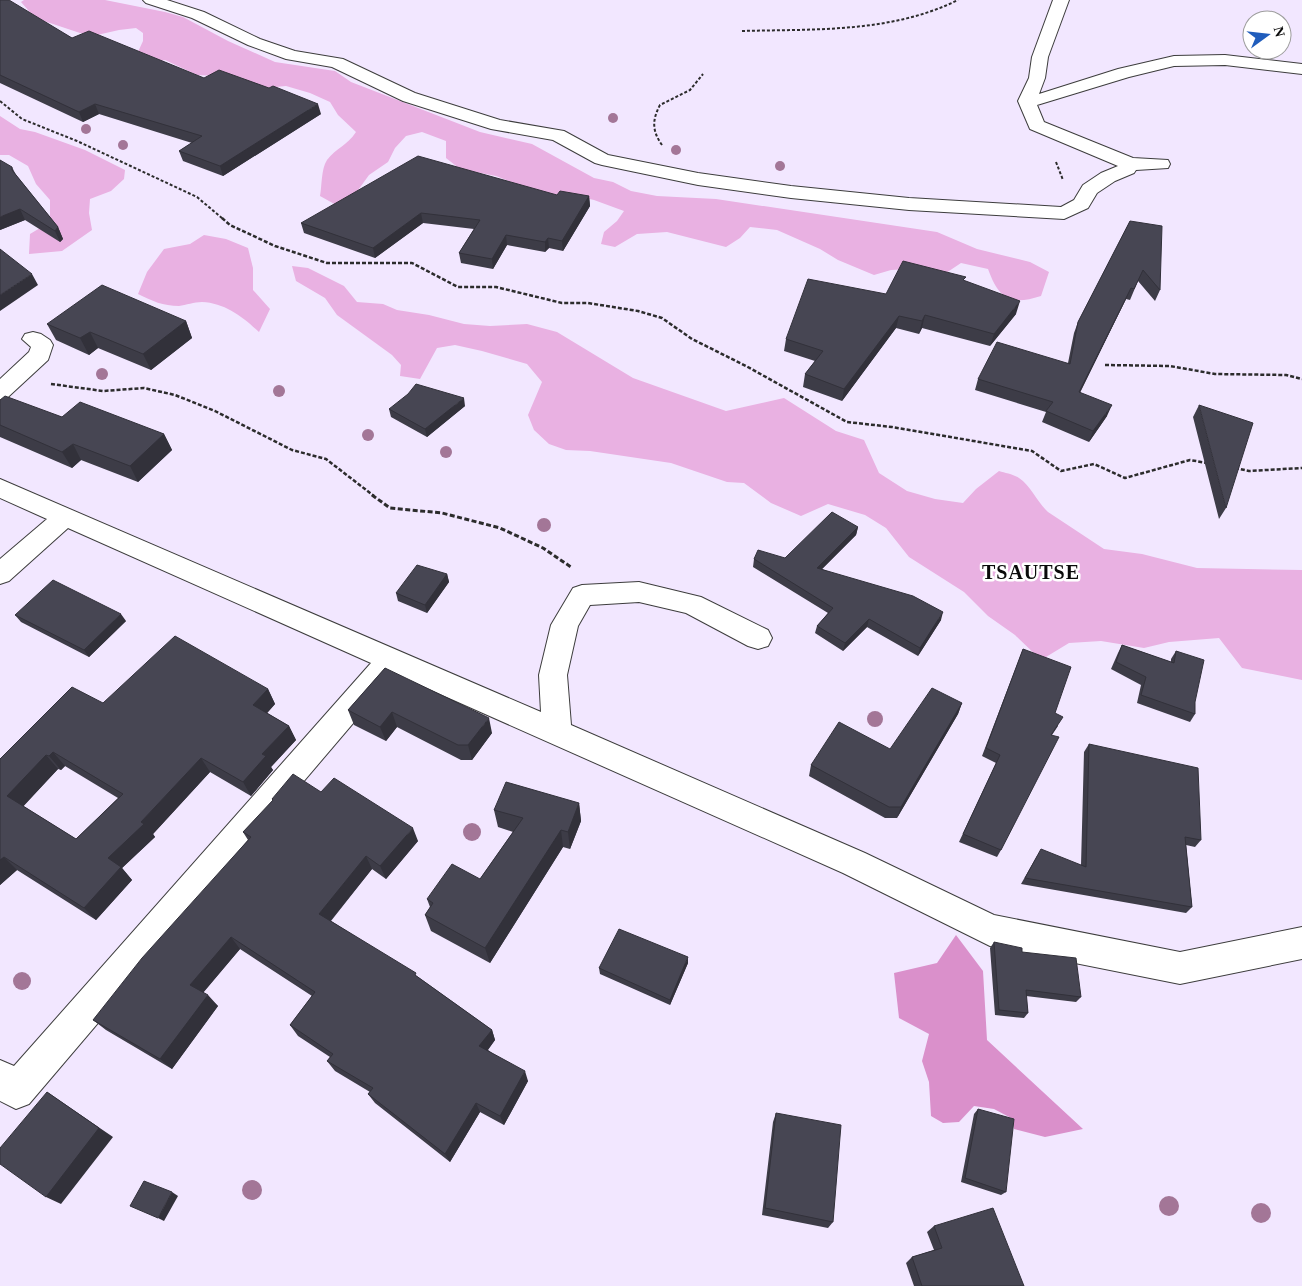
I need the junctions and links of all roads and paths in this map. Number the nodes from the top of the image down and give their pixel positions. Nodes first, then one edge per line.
1 (150, 0) edge
2 (958, 0) edge
3 (1061, 0) edge
4 (742, 31) dead end
5 (1302, 69) edge
6 (704, 74) dead end
7 (0, 101) edge
8 (1027, 101) junction
9 (1036, 125) junction
10 (1130, 164) junction
11 (1161, 164) dead end
12 (706, 180) junction
13 (1081, 204) junction
14 (33, 339) dead end
15 (1105, 365) dead end
16 (1302, 379) edge
17 (6, 386) edge
18 (1216, 464) edge
19 (1232, 468) edge
20 (1302, 468) edge
21 (0, 488) edge
22 (65, 517) junction
23 (0, 574) edge
24 (582, 595) junction
25 (758, 638) dead end
26 (391, 659) junction
27 (557, 732) junction
28 (1302, 943) edge
29 (0, 1078) edge

1 - 12 street
2 - 4 path
3 - 8 street
5 - 8 street
6 - 12 path
7 - 18 path
8 - 9 street
9 - 10 street
9 - 13 path
10 - 11 street
10 - 13 street
12 - 13 street
14 - 17 street
15 - 16 path
17 - 24 path
19 - 20 path
21 - 22 street
22 - 23 street
22 - 26 street
24 - 25 street
24 - 27 street
26 - 27 street
26 - 29 street
27 - 28 street

